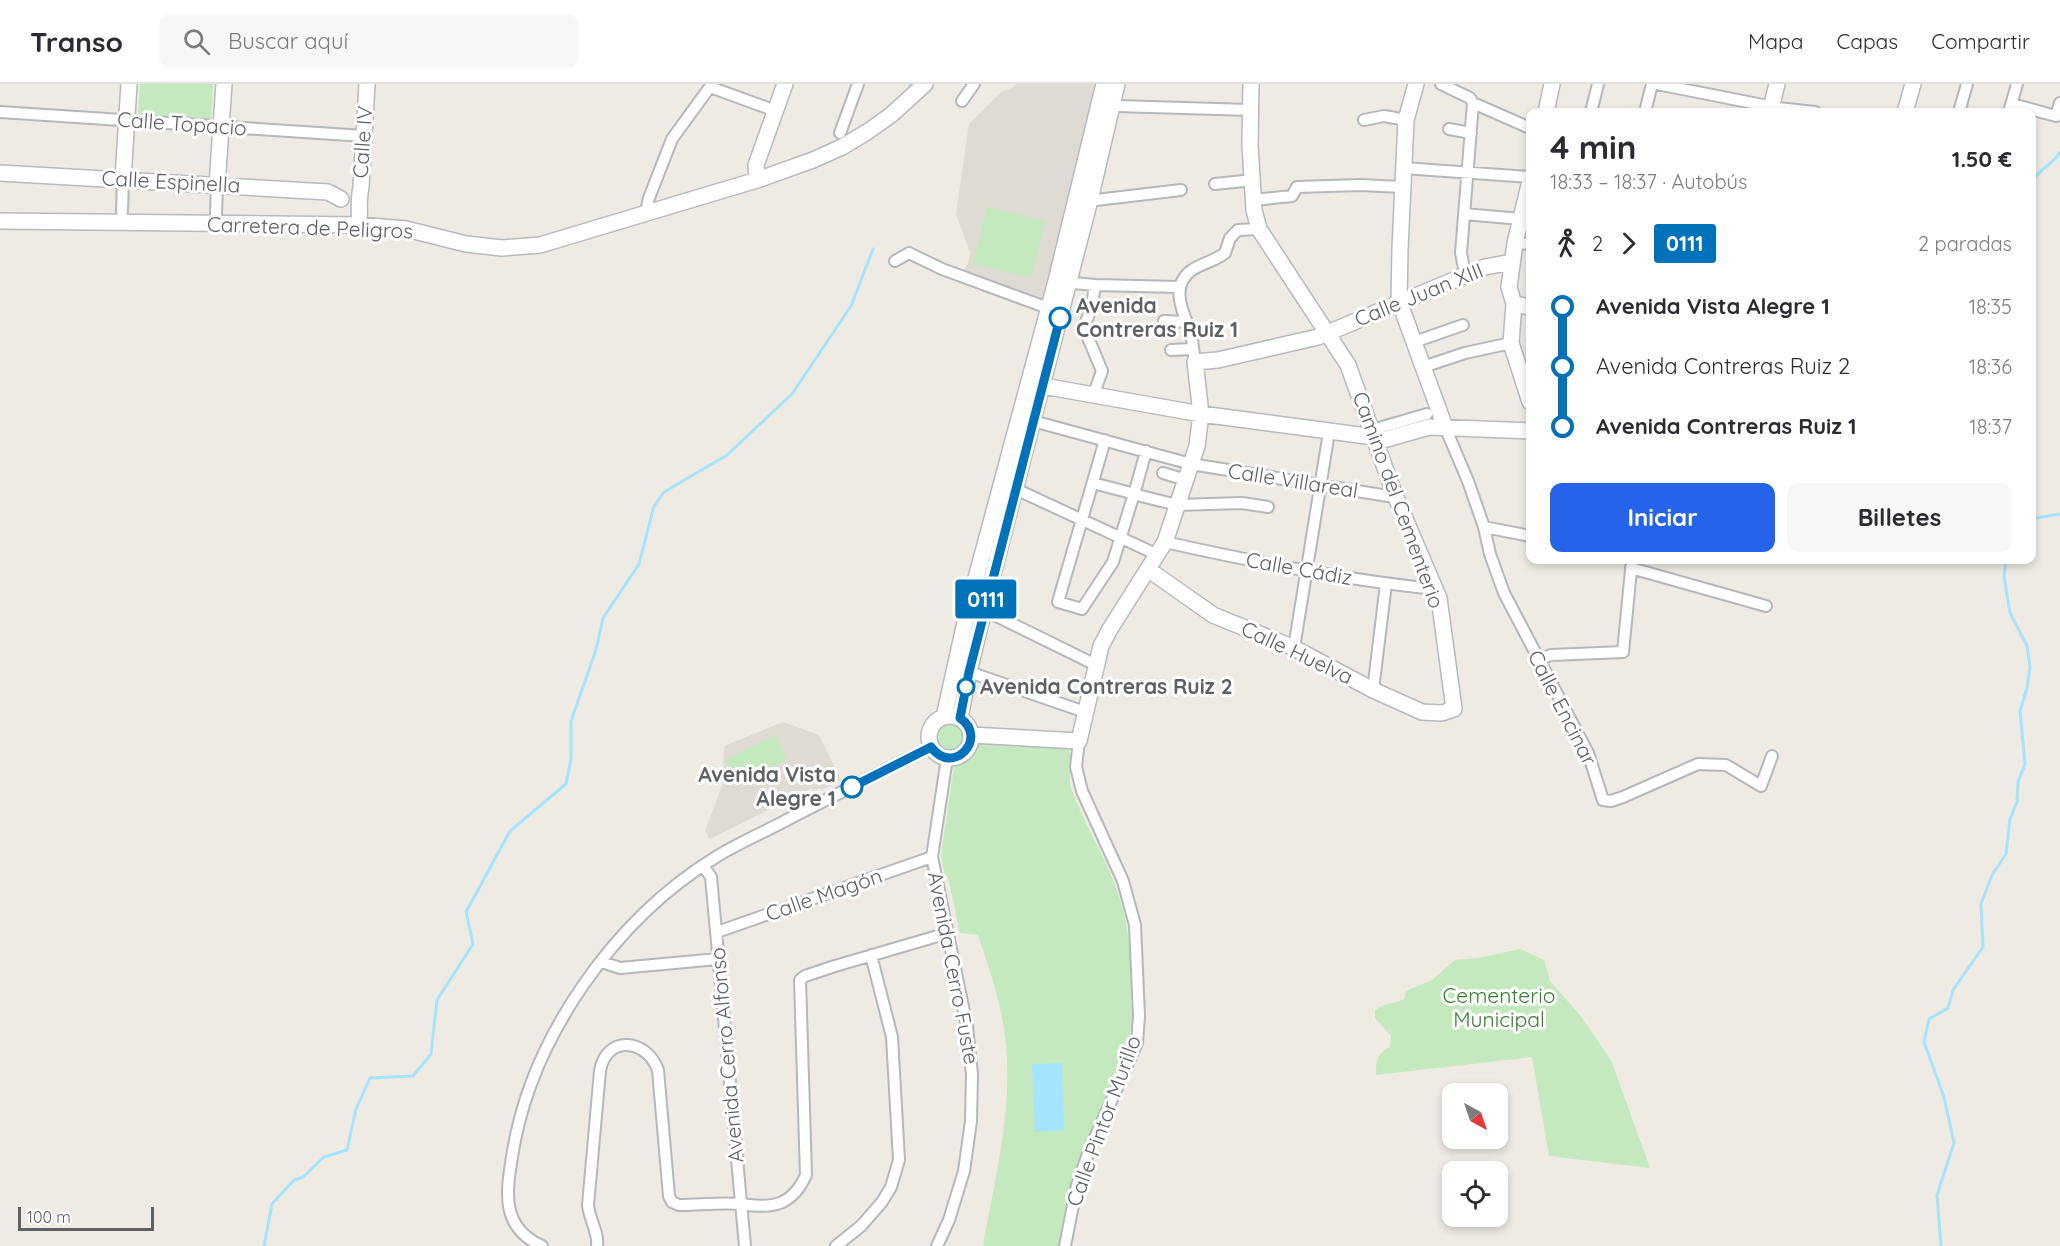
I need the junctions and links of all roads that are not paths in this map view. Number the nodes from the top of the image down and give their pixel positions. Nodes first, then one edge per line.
1 (129, 84) edge
2 (224, 84) edge
3 (367, 84) edge
4 (785, 84) edge
5 (858, 84) edge
6 (925, 84) edge
7 (974, 84) edge
8 (1104, 84) edge
9 (1118, 84) edge
10 (1251, 84) edge
11 (1416, 84) edge
12 (1441, 84) edge
13 (1552, 84) edge
14 (1598, 84) edge
15 (1654, 84) edge
16 (1777, 84) edge
17 (1913, 84) edge
18 (1966, 84) edge
19 (2017, 84) edge
20 (711, 86) edge
21 (962, 101) dead end
22 (1473, 103) junction
23 (2060, 103) edge
24 (1106, 104) junction
25 (1547, 108) edge
26 (1592, 108) edge
27 (1646, 108) edge
28 (1766, 108) edge
29 (1771, 108) edge
30 (1906, 108) edge
31 (1960, 108) edge
32 (2010, 108) edge
33 (776, 111) junction
34 (1250, 111) junction
35 (0, 112) edge
36 (2036, 113) edge
37 (127, 120) junction
38 (1364, 120) dead end
39 (1406, 120) junction
40 (221, 126) junction
41 (1526, 126) edge
42 (1449, 129) dead end
43 (1471, 133) junction
44 (840, 134) dead end
45 (364, 136) junction
46 (1403, 168) junction
47 (0, 173) edge
48 (1467, 173) junction
49 (123, 179) junction
50 (757, 180) junction
51 (1253, 180) junction
52 (1526, 182) edge
53 (1215, 184) dead end
54 (217, 185) junction
55 (1402, 188) junction
56 (1181, 190) dead end
57 (1084, 198) junction
58 (341, 199) junction
59 (1526, 199) edge
60 (358, 200) junction
61 (1254, 200) junction
62 (122, 212) dead end
63 (648, 213) junction
64 (216, 214) dead end
65 (1464, 214) junction
66 (1521, 219) junction
67 (0, 221) edge
68 (336, 225) junction
69 (359, 225) junction
70 (1259, 229) junction
71 (1523, 243) edge
72 (895, 261) dead end
73 (1512, 262) junction
74 (1465, 274) junction
75 (1063, 282) junction
76 (1095, 285) junction
77 (1179, 287) junction
78 (1400, 301) junction
79 (1514, 304) junction
80 (1526, 306) edge
81 (1048, 308) junction
82 (1164, 321) dead end
83 (1186, 322) junction
84 (1463, 325) dead end
85 (1328, 332) junction
86 (1414, 342) junction
87 (1511, 343) junction
88 (1171, 350) dead end
89 (1194, 356) junction
90 (1423, 367) junction
91 (1036, 384) junction
92 (1526, 390) edge
93 (1094, 396) junction
94 (1201, 414) junction
95 (1427, 414) dead end
96 (1033, 421) junction
97 (1445, 427) junction
98 (1526, 431) edge
99 (1329, 432) junction
100 (1374, 436) junction
101 (1105, 440) junction
102 (1146, 451) junction
103 (1191, 464) junction
104 (1163, 472) dead end
105 (1186, 480) junction
106 (1093, 483) junction
107 (1322, 485) junction
108 (1008, 486) junction
109 (1394, 493) junction
110 (1134, 494) junction
111 (1177, 505) junction
112 (1268, 507) dead end
113 (1082, 519) junction
114 (1484, 527) junction
115 (1526, 535) edge
116 (1121, 538) junction
117 (1161, 548) junction
118 (1631, 564) edge
119 (1149, 570) junction
120 (1308, 572) junction
121 (1386, 584) junction
122 (1435, 589) junction
123 (976, 606) junction
124 (1766, 606) dead end
125 (1294, 648) junction
126 (1537, 660) junction
127 (1095, 665) junction
128 (969, 672) junction
129 (1372, 690) junction
130 (1454, 710) joint
131 (1085, 712) junction
132 (952, 717) junction
133 (971, 735) junction
134 (1079, 741) junction
135 (931, 747) junction
136 (1772, 756) dead end
137 (947, 758) junction
138 (932, 857) junction
139 (703, 866) junction
140 (717, 932) junction
141 (948, 933) junction
142 (871, 955) junction
143 (718, 959) junction
144 (602, 962) junction
145 (741, 1204) junction
146 (542, 1246) edge
147 (597, 1246) edge
148 (745, 1246) edge
149 (837, 1246) edge
150 (937, 1246) edge
151 (1065, 1246) edge

1 - 37 street
2 - 40 street
3 - 45 street, Calle IV
4 - 33 street
5 - 44 street
6 - 50 street, Carretera de Peligros
7 - 21 street
8 - 24 street
9 - 24 street
10 - 34 street
11 - 39 street
12 - 22 street
13 - 25 street
14 - 26 street
15 - 27 street
15 - 28 street
16 - 29 street
17 - 30 street
18 - 31 street
19 - 32 street
20 - 33 street
20 - 63 street
22 - 41 street
22 - 43 street
23 - 36 street
24 - 34 street
24 - 57 street
33 - 50 street
34 - 51 street
35 - 37 street, Calle Topacio
37 - 40 street, Calle Topacio
37 - 49 street
38 - 39 street
39 - 46 street
40 - 45 street, Calle Topacio
40 - 54 street
42 - 43 street
43 - 48 street
45 - 60 street, Calle IV
46 - 48 street
46 - 55 street
47 - 49 street, Calle Espinella
48 - 52 street
48 - 65 street
49 - 54 street, Calle Espinella
49 - 62 street
50 - 63 street, Carretera de Peligros
51 - 53 street
51 - 61 street
54 - 58 street, Calle Espinella
54 - 64 street
55 - 61 street
55 - 78 street
56 - 57 street
57 - 75 street
58 - 60 street
58 - 68 street
59 - 66 street
60 - 69 street
61 - 70 street
63 - 69 street, Carretera de Peligros
65 - 66 street
65 - 74 street
66 - 71 street
67 - 68 street, Carretera de Peligros
68 - 69 street, Carretera de Peligros
70 - 77 street
70 - 85 street, Camino del Cementerio
71 - 73 street
72 - 81 street
73 - 74 street, Calle Juan XIII
73 - 79 street
74 - 78 street, Calle Juan XIII
75 - 76 street
75 - 81 street
75 - 91 street
76 - 77 street
76 - 93 street
77 - 83 street, Calle Pintor Murillo
78 - 85 street, Calle Juan XIII
78 - 86 street
79 - 80 street
79 - 87 street
81 - 91 street
82 - 83 street
83 - 89 street, Calle Pintor Murillo
84 - 86 street
85 - 89 street, Calle Juan XIII
85 - 100 street, Camino del Cementerio
86 - 90 street
87 - 90 street
87 - 92 street
88 - 89 street
89 - 94 street, Calle Pintor Murillo
90 - 97 street
91 - 93 street
91 - 96 street
91 - 108 street
93 - 94 street
94 - 99 street
94 - 103 street, Calle Pintor Murillo
95 - 100 street
96 - 101 street, Calle Villareal
96 - 108 street
97 - 98 street
97 - 100 street
97 - 114 street, Calle Encinar
99 - 100 street
99 - 107 street
100 - 109 street, Camino del Cementerio
101 - 102 street, Calle Villareal
101 - 106 street
102 - 103 street, Calle Villareal
102 - 110 street
103 - 105 street, Calle Pintor Murillo
103 - 107 street, Calle Villareal
104 - 105 street
105 - 111 street, Calle Pintor Murillo
106 - 110 street
106 - 113 street
107 - 109 street, Calle Villareal
107 - 120 street
108 - 113 street, Calle Cádiz
108 - 123 street
109 - 122 street, Camino del Cementerio
110 - 111 street
110 - 116 street
111 - 112 street
111 - 117 street, Calle Pintor Murillo
113 - 116 street, Calle Cádiz
113 - 116 street
114 - 115 street
114 - 126 street, Calle Encinar
116 - 117 street, Calle Cádiz
117 - 119 street, Calle Pintor Murillo
117 - 120 street, Calle Cádiz
118 - 124 street
118 - 126 street
119 - 125 street, Calle Huelva
119 - 127 street, Calle Pintor Murillo
120 - 121 street, Calle Cádiz
120 - 125 street
121 - 122 street, Calle Cádiz
121 - 129 street
122 - 130 street, Camino del Cementerio
123 - 127 street
123 - 128 street
123 - 132 street
125 - 129 street, Calle Huelva
126 - 136 street, Calle Encinar
127 - 131 street, Calle Pintor Murillo
128 - 131 street
128 - 132 street
129 - 130 street, Calle Huelva
131 - 134 street, Calle Pintor Murillo
132 - 133 street
132 - 135 street
133 - 134 street
133 - 137 street
134 - 151 street, Calle Pintor Murillo
135 - 137 street
135 - 139 street
137 - 138 street, Avenida Cerro Fuste
138 - 140 street, Calle Magón
138 - 141 street, Avenida Cerro Fuste
139 - 140 street, Avenida Cerro Alfonso
139 - 144 street
140 - 143 street, Avenida Cerro Alfonso
141 - 142 street
141 - 150 street, Avenida Cerro Fuste
142 - 145 street
142 - 149 street
143 - 144 street
143 - 145 street, Avenida Cerro Alfonso
144 - 146 street
145 - 147 street
145 - 148 street, Avenida Cerro Alfonso

